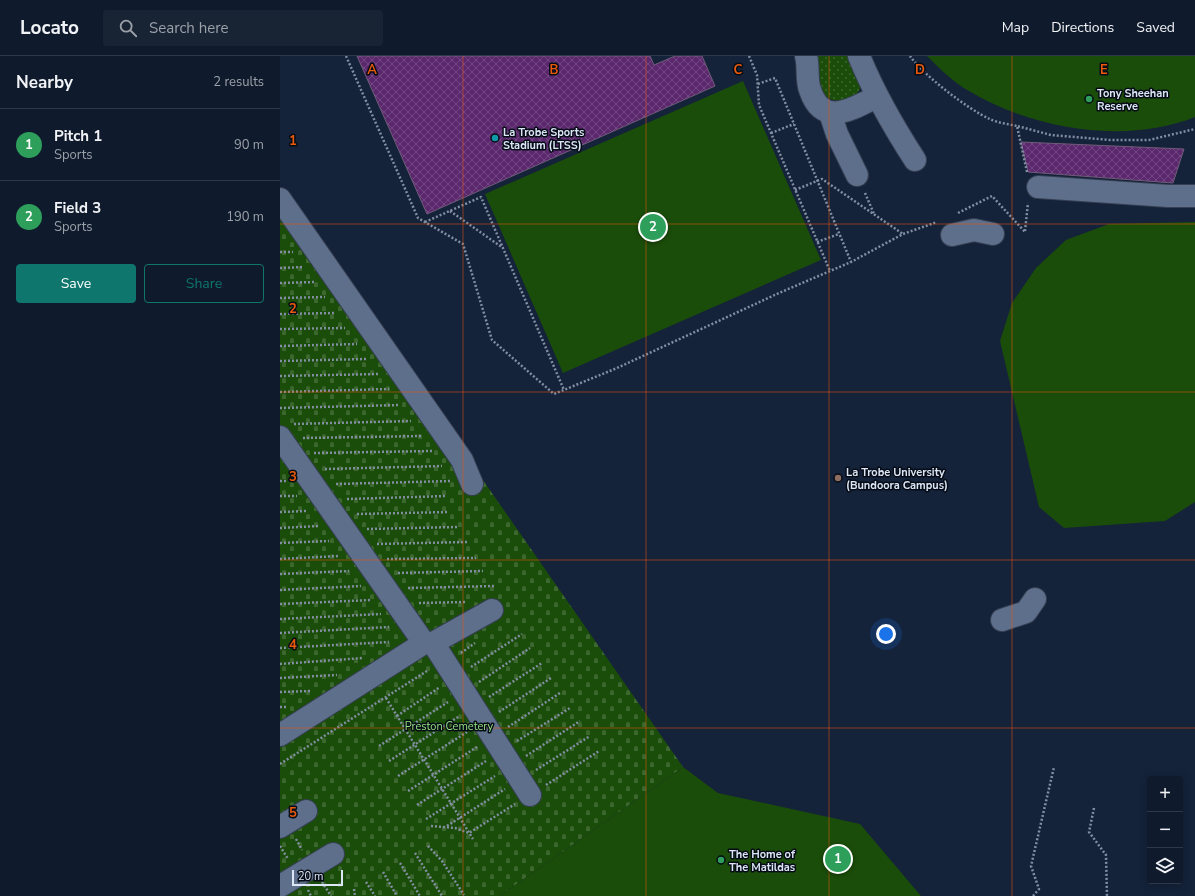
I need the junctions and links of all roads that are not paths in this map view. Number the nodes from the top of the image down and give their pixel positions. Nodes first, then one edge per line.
1 (806, 56) edge
2 (859, 56) edge
3 (876, 97) junction
4 (830, 113) junction
5 (915, 160) dead end
6 (857, 175) road end
7 (1031, 189) road end
8 (1195, 196) edge
9 (280, 199) edge
10 (948, 224) road end
11 (993, 234) dead end
12 (411, 388) road end
13 (347, 532) edge
14 (1035, 600) dead end
15 (492, 610) dead end
16 (1002, 620) dead end
17 (429, 643) junction
18 (280, 736) edge
19 (530, 795) dead end
20 (306, 811) dead end
21 (280, 827) edge
22 (333, 854) dead end
23 (280, 886) edge

1 - 4 lane
2 - 3 lane
3 - 4 lane
3 - 5 lane
4 - 6 lane
7 - 8 lane
9 - 12 lane
10 - 11 lane
13 - 17 lane
14 - 16 lane
15 - 17 lane
17 - 18 lane
17 - 19 lane
20 - 21 lane
22 - 23 lane

